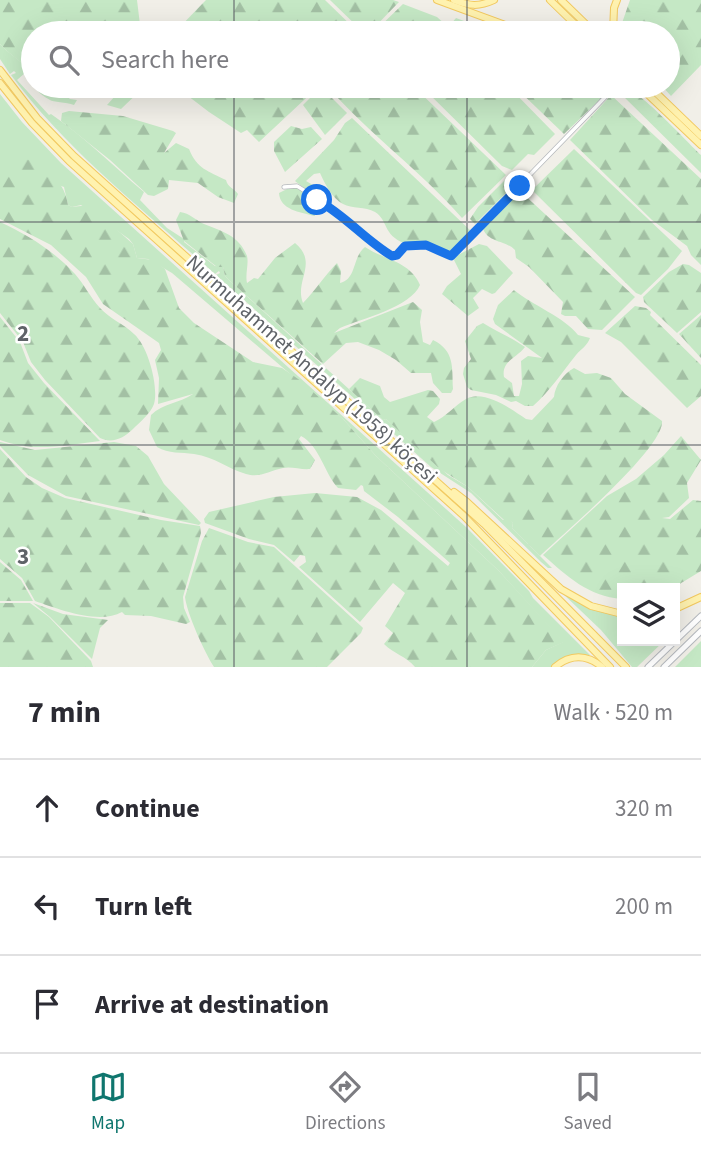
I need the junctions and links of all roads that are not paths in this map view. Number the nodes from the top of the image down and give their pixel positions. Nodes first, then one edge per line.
1 (437, 0) edge
2 (454, 0) edge
3 (494, 0) edge
4 (550, 0) edge
5 (561, 0) edge
6 (617, 0) edge
7 (494, 21) edge
8 (572, 21) edge
9 (583, 21) edge
10 (613, 21) edge
11 (0, 70) edge
12 (0, 83) edge
13 (21, 97) edge
14 (22, 98) edge
15 (604, 98) edge
16 (652, 98) edge
17 (661, 98) edge
18 (701, 136) edge
19 (701, 145) edge
20 (285, 187) dead end
21 (435, 480) junction
22 (701, 597) edge
23 (680, 607) edge
24 (617, 613) edge
25 (701, 616) edge
26 (701, 631) edge
27 (555, 667) edge
28 (603, 667) edge
29 (610, 667) edge
30 (625, 667) edge
31 (648, 667) edge
32 (664, 667) edge

1 - 7 main road
2 - 3 main road
4 - 8 main road
5 - 9 main road
6 - 10 main road
11 - 13 main road, Nurmuhammet Andalyp (1958) köçesi
12 - 29 main road, Nurmuhammet Andalyp (1958) köçesi
14 - 21 main road, Nurmuhammet Andalyp (1958) köçesi
15 - 20 street
16 - 19 main road
17 - 18 main road
21 - 24 main road
21 - 30 main road, Nurmuhammet Andalyp (1958) köçesi
22 - 23 main road
25 - 31 main road
26 - 32 main road
27 - 28 main road

